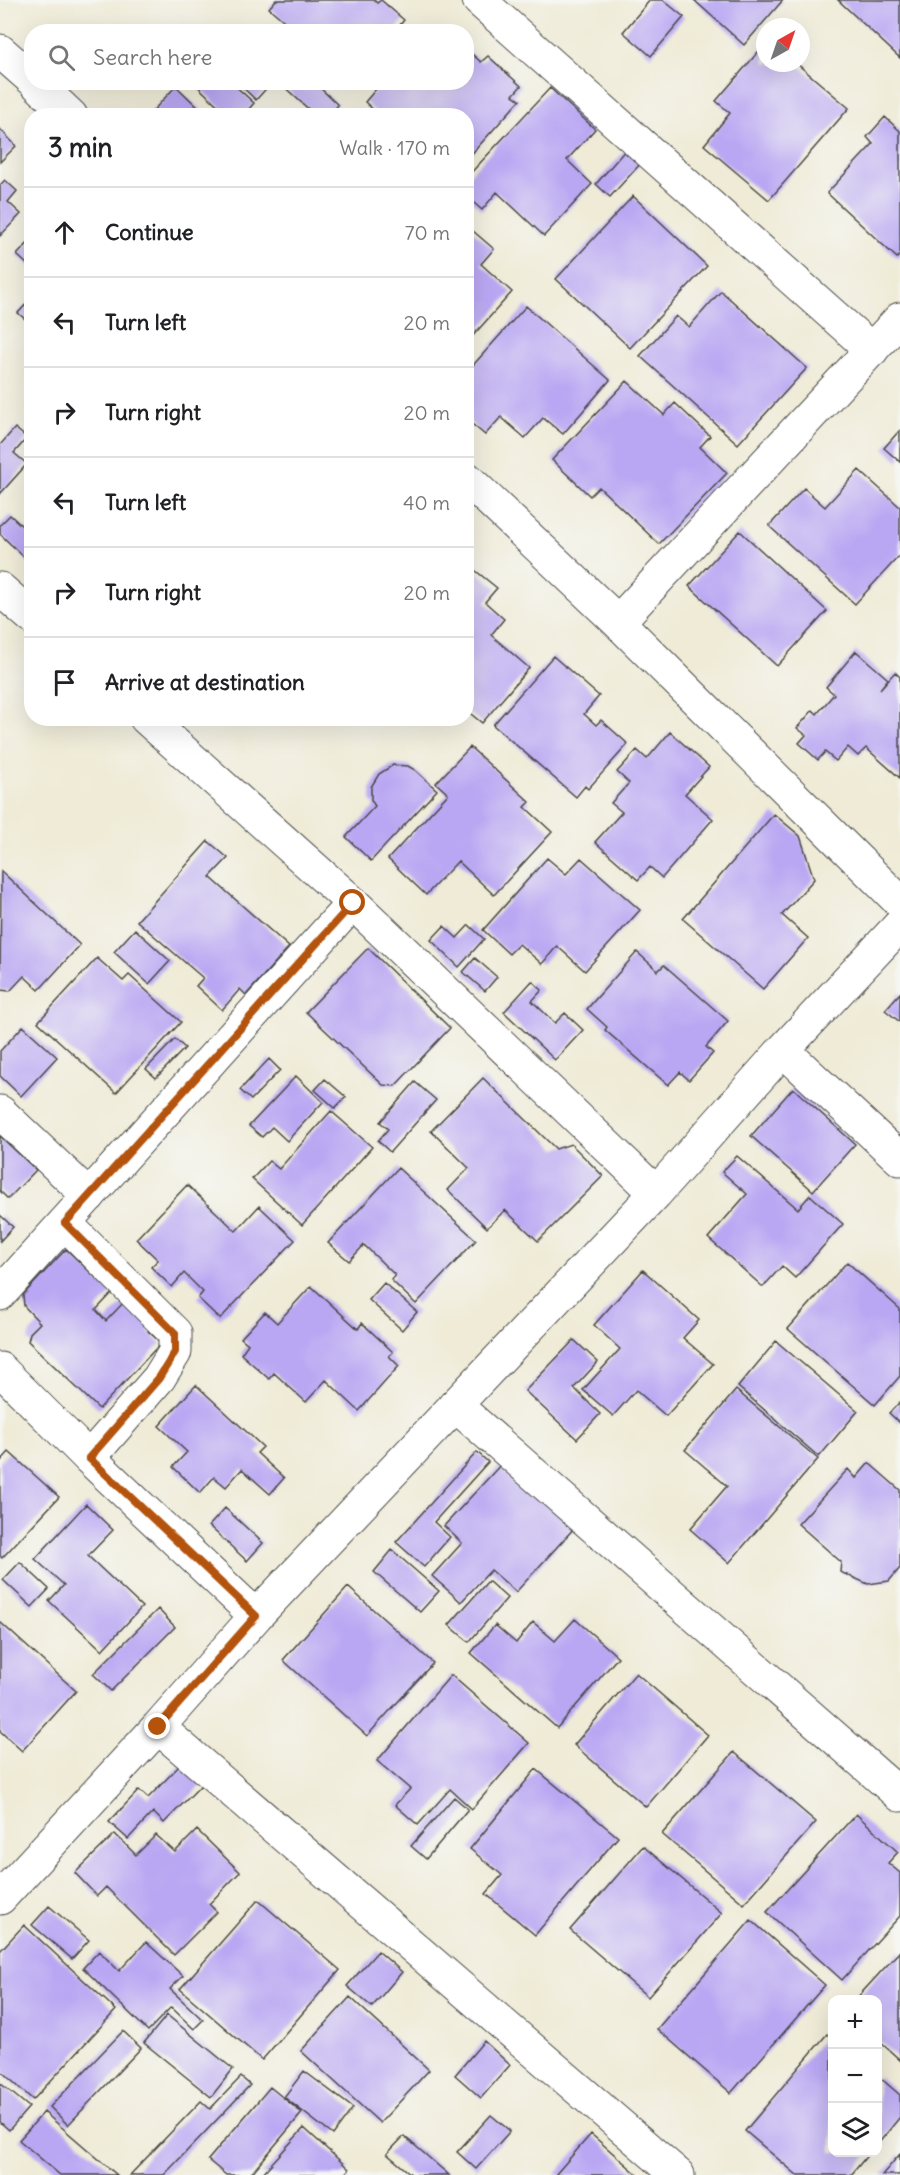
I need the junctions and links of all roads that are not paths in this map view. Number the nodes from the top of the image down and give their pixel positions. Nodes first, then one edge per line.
1 (478, 0) edge
2 (0, 51) edge
3 (24, 72) edge
4 (43, 90) edge
5 (63, 108) edge
6 (900, 319) edge
7 (872, 351) junction
8 (474, 486) edge
9 (0, 589) edge
10 (24, 610) edge
11 (618, 622) junction
12 (155, 726) edge
13 (900, 902) edge
14 (353, 903) junction
15 (900, 925) edge
16 (783, 1050) junction
17 (0, 1112) edge
18 (900, 1159) edge
19 (656, 1193) junction
20 (89, 1196) junction
21 (65, 1223) junction
22 (0, 1294) edge
23 (0, 1370) edge
24 (455, 1405) junction
25 (89, 1458) junction
26 (256, 1616) junction
27 (158, 1727) junction
28 (900, 1795) edge
29 (0, 1898) edge
30 (678, 2175) edge

1 - 7 street
2 - 3 street
4 - 5 street
6 - 7 street
7 - 11 street
8 - 11 street
9 - 10 street
11 - 13 street
12 - 14 street
14 - 19 street
14 - 20 street
15 - 16 street
16 - 18 street
16 - 19 street
17 - 20 street
19 - 24 street
20 - 21 street
21 - 22 street
21 - 25 street
23 - 25 street
24 - 26 street
24 - 28 street
25 - 26 street
26 - 27 street
27 - 29 street
27 - 30 street

